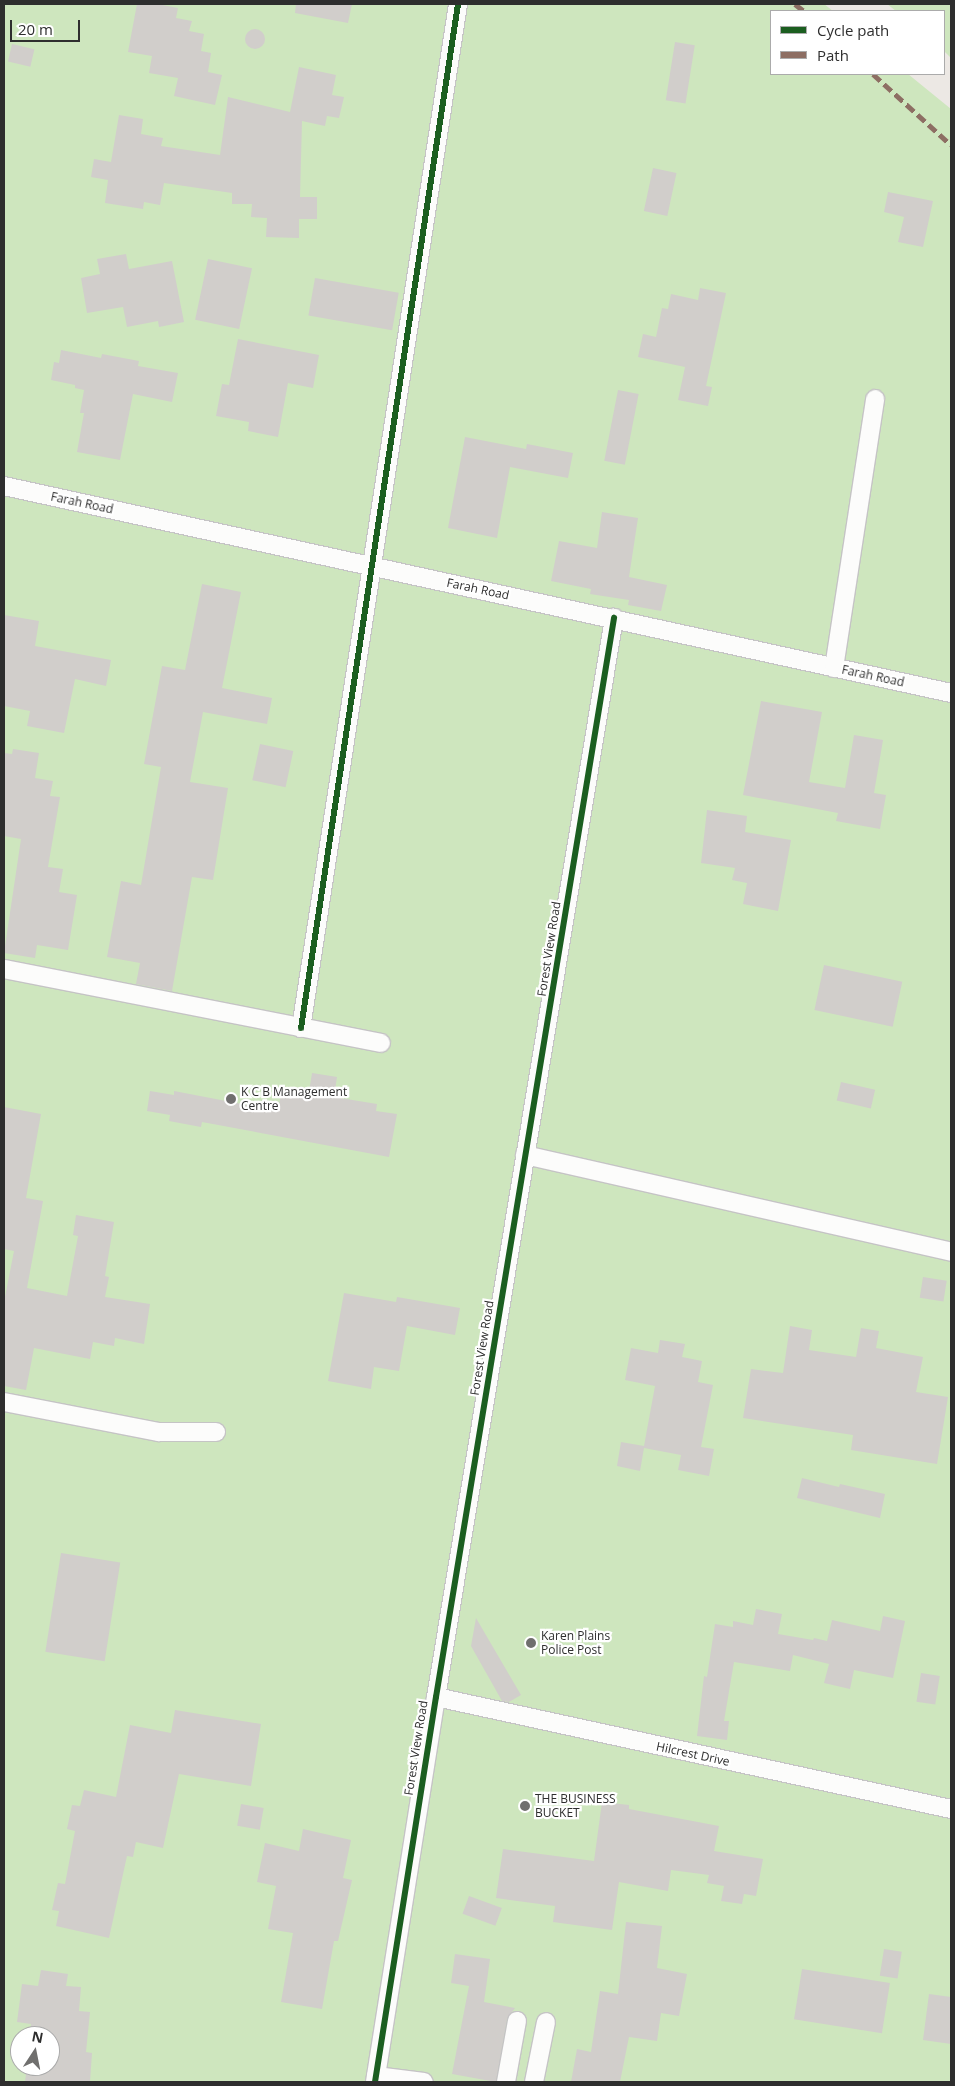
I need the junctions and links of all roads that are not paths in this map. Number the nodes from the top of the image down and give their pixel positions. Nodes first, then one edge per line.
1 (458, 4) edge
2 (875, 399) dead end
3 (4, 486) edge
4 (370, 566) junction
5 (614, 618) junction
6 (834, 668) junction
7 (951, 693) edge
8 (4, 969) edge
9 (301, 1028) junction
10 (381, 1043) dead end
11 (525, 1155) junction
12 (951, 1252) edge
13 (4, 1402) edge
14 (216, 1432) dead end
15 (436, 1697) junction
16 (951, 1809) edge
17 (517, 2021) dead end
18 (546, 2022) dead end
19 (376, 2079) edge
20 (424, 2082) edge
21 (506, 2082) edge
22 (534, 2082) edge

1 - 4 street
2 - 6 street
3 - 4 street, Farah Road
4 - 5 street, Farah Road
4 - 9 street
5 - 6 street, Farah Road
5 - 11 street, Forest View Road
6 - 7 street, Farah Road
8 - 9 street
9 - 10 street
11 - 12 street
11 - 15 street, Forest View Road
13 - 14 street
15 - 16 street, Hilcrest Drive
15 - 19 street, Forest View Road
17 - 21 street
18 - 22 street
19 - 20 street

